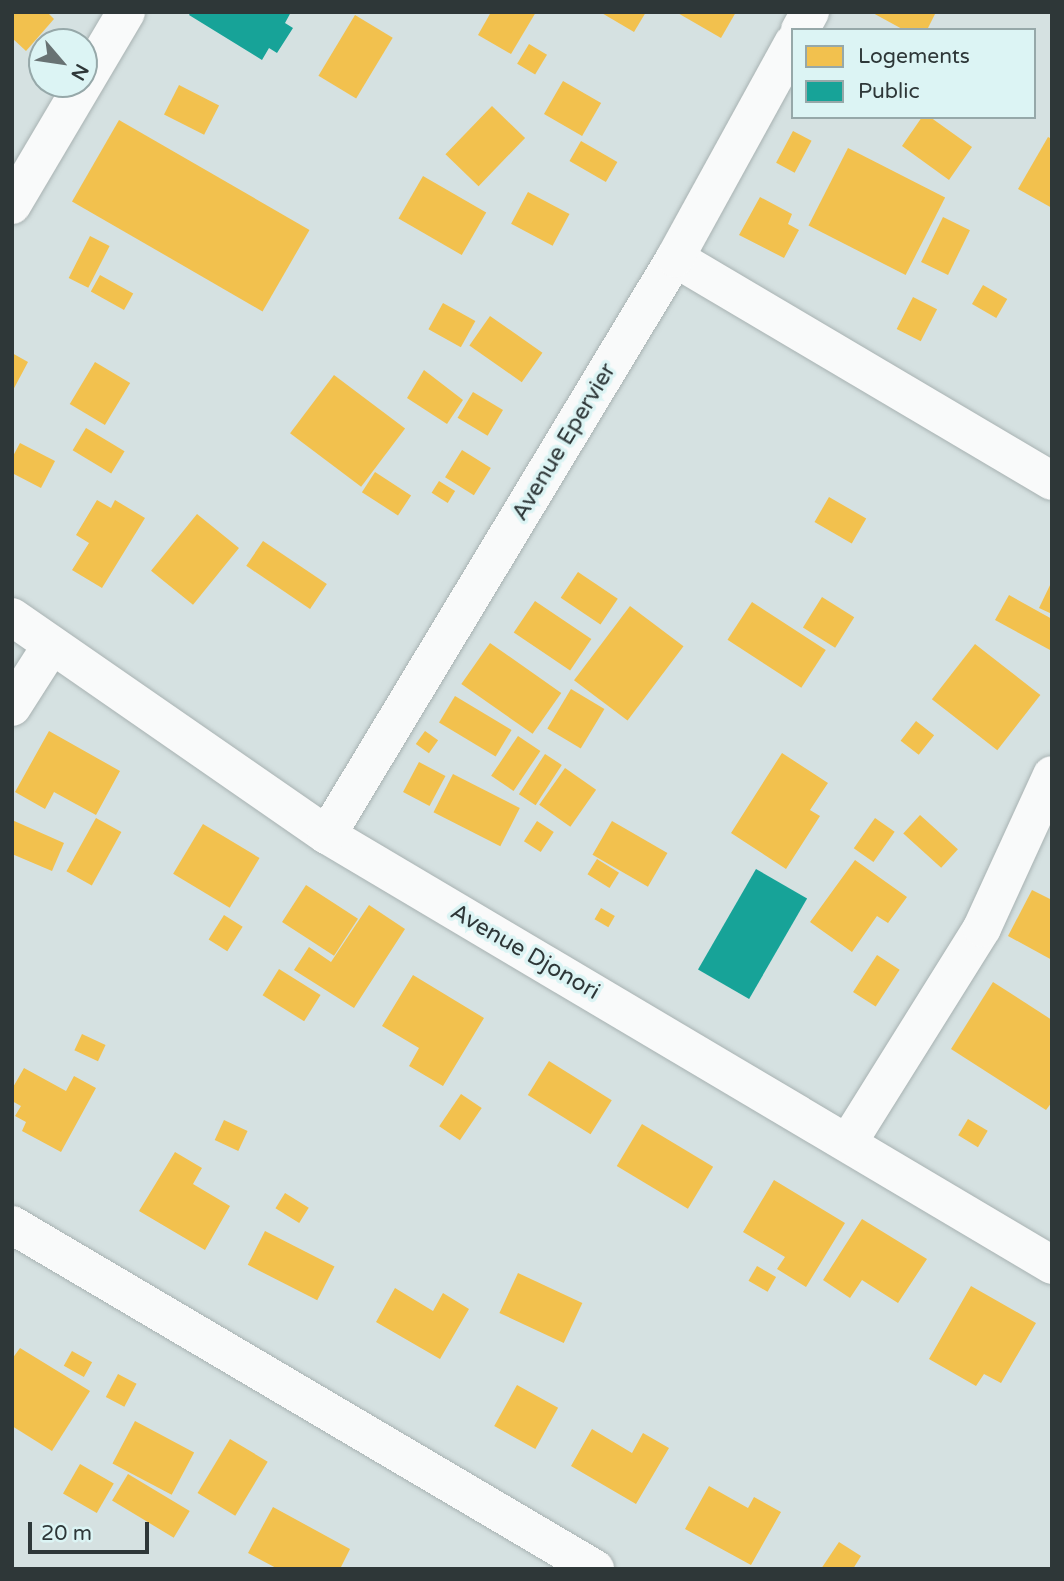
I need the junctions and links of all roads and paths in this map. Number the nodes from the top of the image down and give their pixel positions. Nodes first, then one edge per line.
1 (126, 12) edge
2 (810, 12) edge
3 (801, 28) edge
4 (791, 47) edge
5 (12, 205) edge
6 (675, 258) junction
7 (1052, 481) edge
8 (12, 617) edge
9 (51, 646) junction
10 (12, 707) edge
11 (1052, 775) edge
12 (327, 835) junction
13 (849, 1142) junction
14 (12, 1225) edge
15 (1052, 1265) edge
16 (595, 1569) edge

1 - 5 street
2 - 3 street
4 - 6 street, Avenue Epervier
6 - 7 street
6 - 12 street, Avenue Epervier
8 - 9 street, Avenue Djonori
9 - 10 street
9 - 12 street, Avenue Djonori
11 - 13 street
12 - 13 street, Avenue Djonori
13 - 15 street, Avenue Djonori
14 - 16 street

